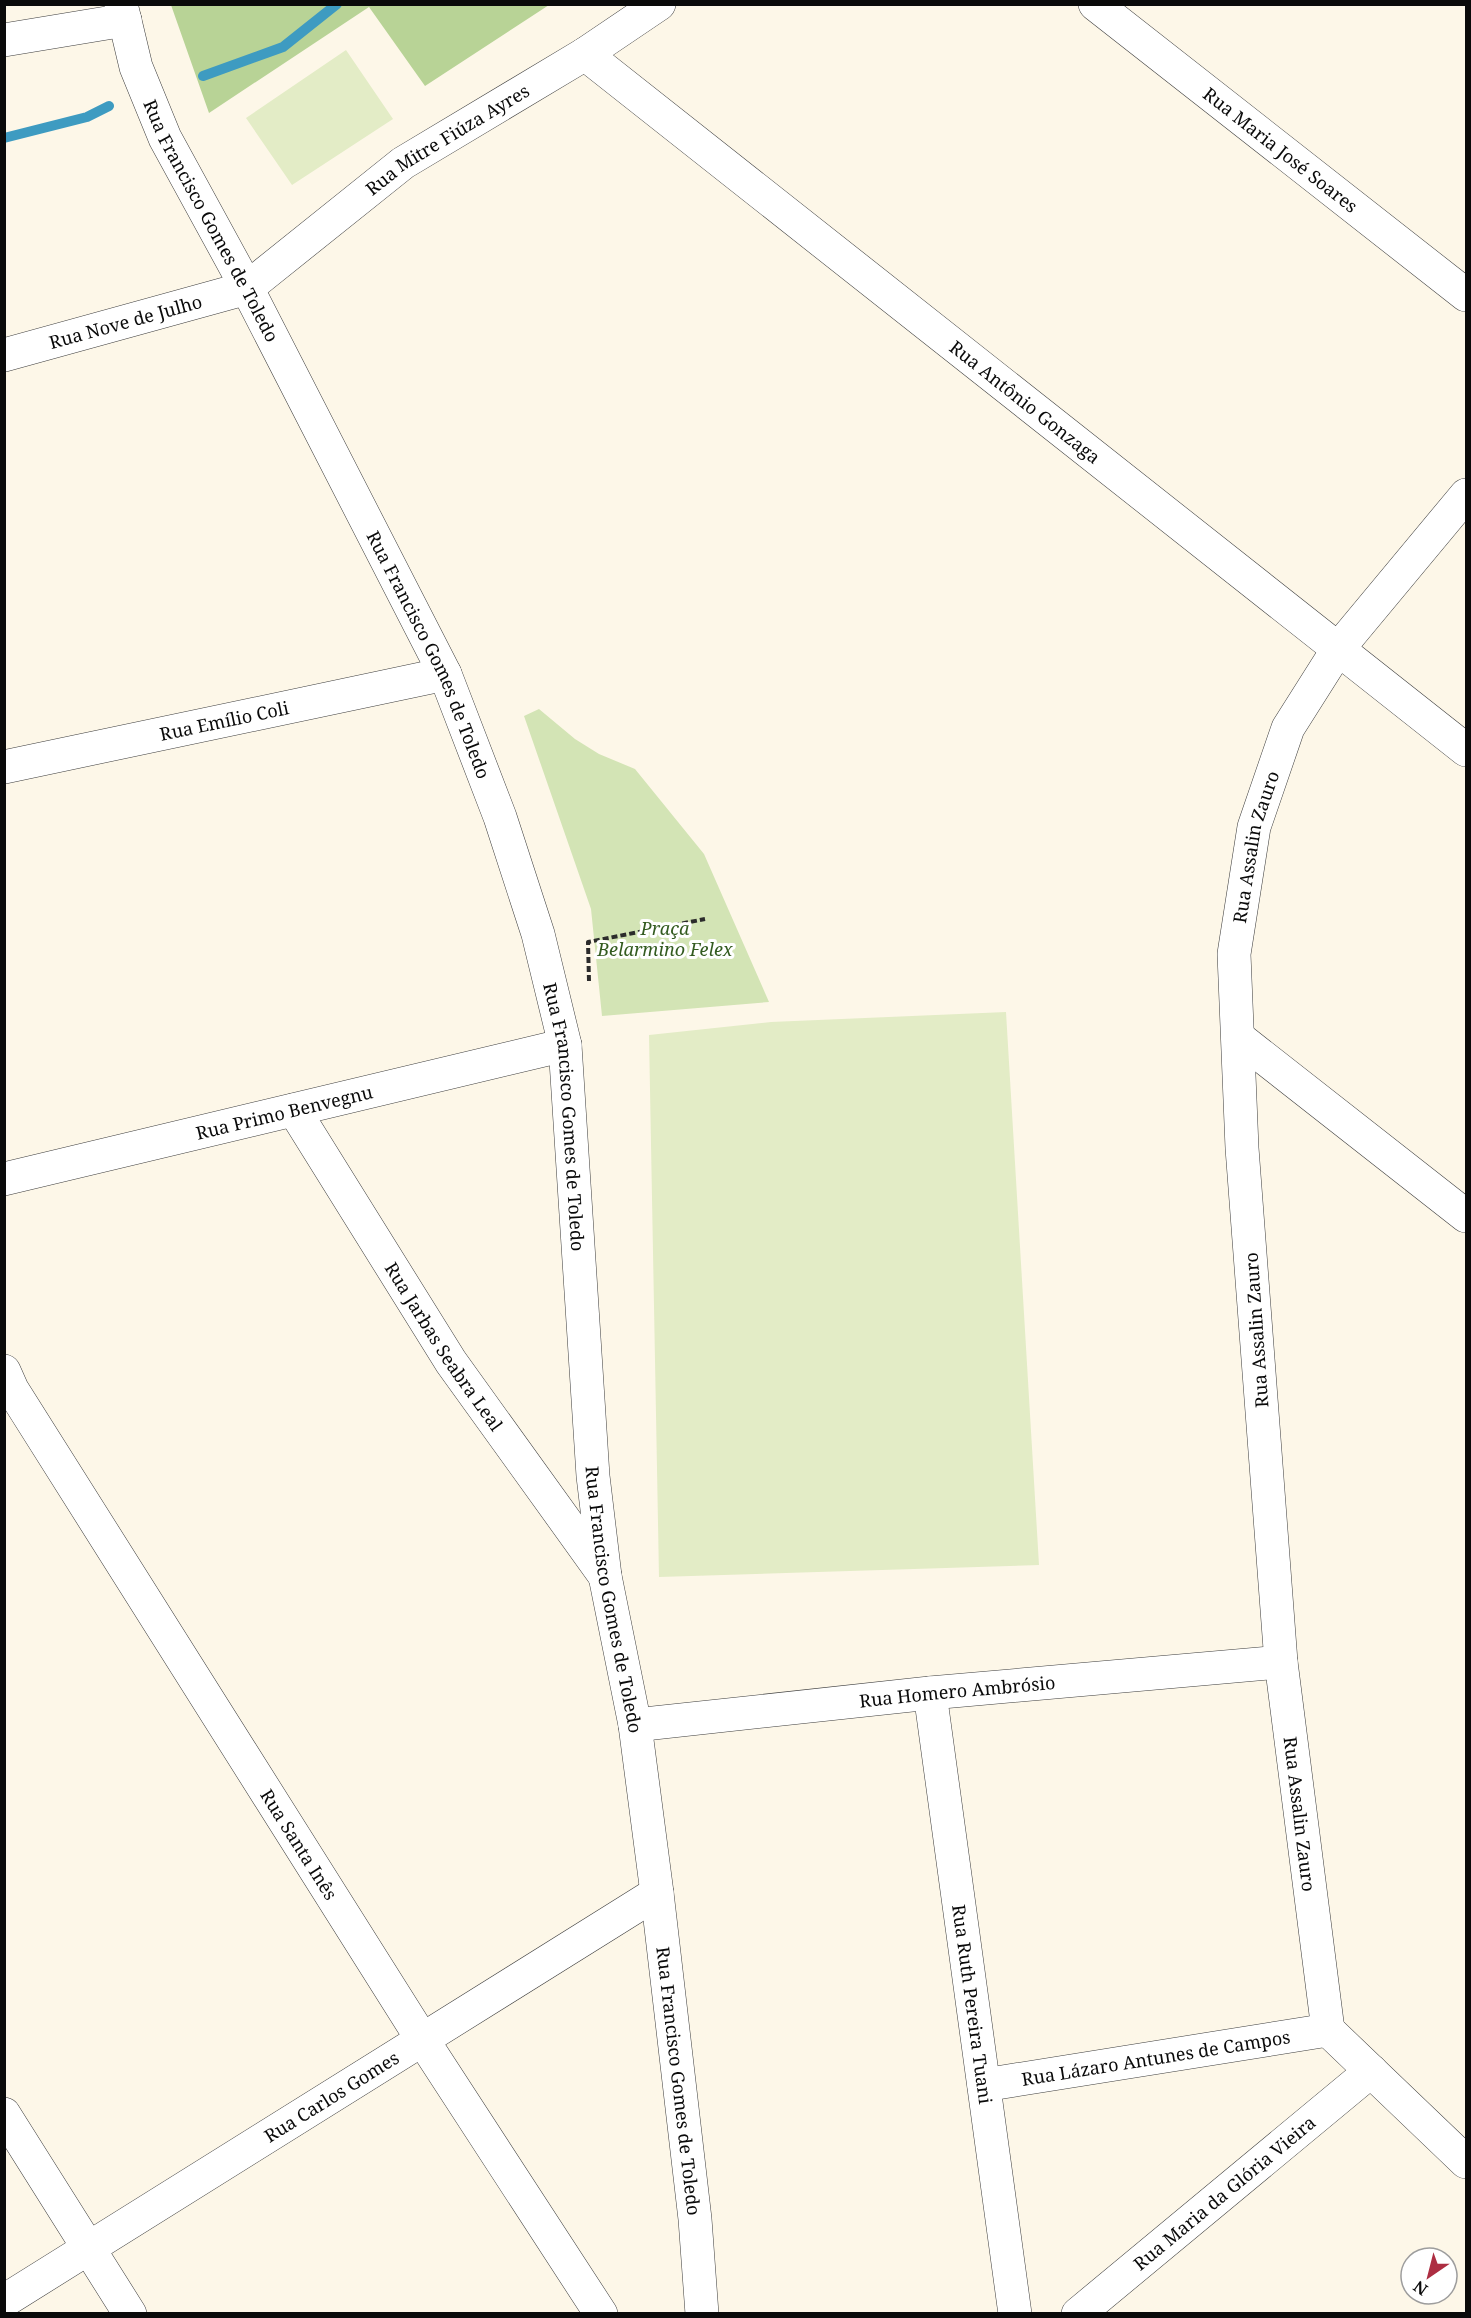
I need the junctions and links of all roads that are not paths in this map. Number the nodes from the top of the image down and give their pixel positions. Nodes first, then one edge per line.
1 (659, 4) edge
2 (1095, 4) edge
3 (123, 12) edge
4 (4, 40) edge
5 (585, 54) junction
6 (247, 288) junction
7 (1467, 295) edge
8 (4, 356) edge
9 (1467, 495) edge
10 (1338, 649) junction
11 (445, 674) junction
12 (1467, 750) edge
13 (4, 767) edge
14 (1239, 1038) junction
15 (565, 1046) junction
16 (294, 1110) junction
17 (4, 1179) edge
18 (1467, 1216) edge
19 (4, 1371) edge
20 (604, 1576) junction
21 (1281, 1662) junction
22 (930, 1693) junction
23 (634, 1725) junction
24 (657, 1893) junction
25 (1328, 2030) junction
26 (422, 2039) junction
27 (1371, 2071) junction
28 (984, 2085) junction
29 (4, 2114) edge
30 (1463, 2150) edge
31 (88, 2248) junction
32 (4, 2301) edge
33 (129, 2313) edge
34 (601, 2313) edge
35 (702, 2313) edge
36 (1015, 2313) edge
37 (1078, 2313) edge

1 - 5 street, Rua Mitre Fiúza Ayres
2 - 7 street, Rua Maria José Soares
3 - 4 street
3 - 6 street, Rua Francisco Gomes de Toledo
5 - 6 street, Rua Mitre Fiúza Ayres
5 - 10 street, Rua Antônio Gonzaga
6 - 8 street, Rua Nove de Julho
6 - 11 street, Rua Francisco Gomes de Toledo
9 - 10 street, Rua Assalin Zauro
10 - 12 street, Rua Antônio Gonzaga
10 - 14 street, Rua Assalin Zauro
11 - 13 street, Rua Emílio Coli
11 - 15 street, Rua Francisco Gomes de Toledo
14 - 18 street
14 - 21 street, Rua Assalin Zauro
15 - 16 street, Rua Primo Benvegnu
15 - 20 street, Rua Francisco Gomes de Toledo
16 - 17 street, Rua Primo Benvegnu
16 - 20 street, Rua Jarbas Seabra Leal
19 - 26 street, Rua Santa Inês
20 - 23 street, Rua Francisco Gomes de Toledo
21 - 22 street, Rua Homero Ambrósio
21 - 25 street, Rua Assalin Zauro
22 - 23 street, Rua Homero Ambrósio
22 - 28 street, Rua Ruth Pereira Tuani
23 - 24 street, Rua Francisco Gomes de Toledo
24 - 26 street, Rua Carlos Gomes
24 - 35 street, Rua Francisco Gomes de Toledo
25 - 27 street
25 - 28 street, Rua Lázaro Antunes de Campos
26 - 31 street, Rua Carlos Gomes
26 - 34 street, Rua Santa Inês
27 - 30 street
27 - 37 street, Rua Maria da Glória Vieira
28 - 36 street, Rua Ruth Pereira Tuani
29 - 31 street
31 - 32 street, Rua Carlos Gomes
31 - 33 street

